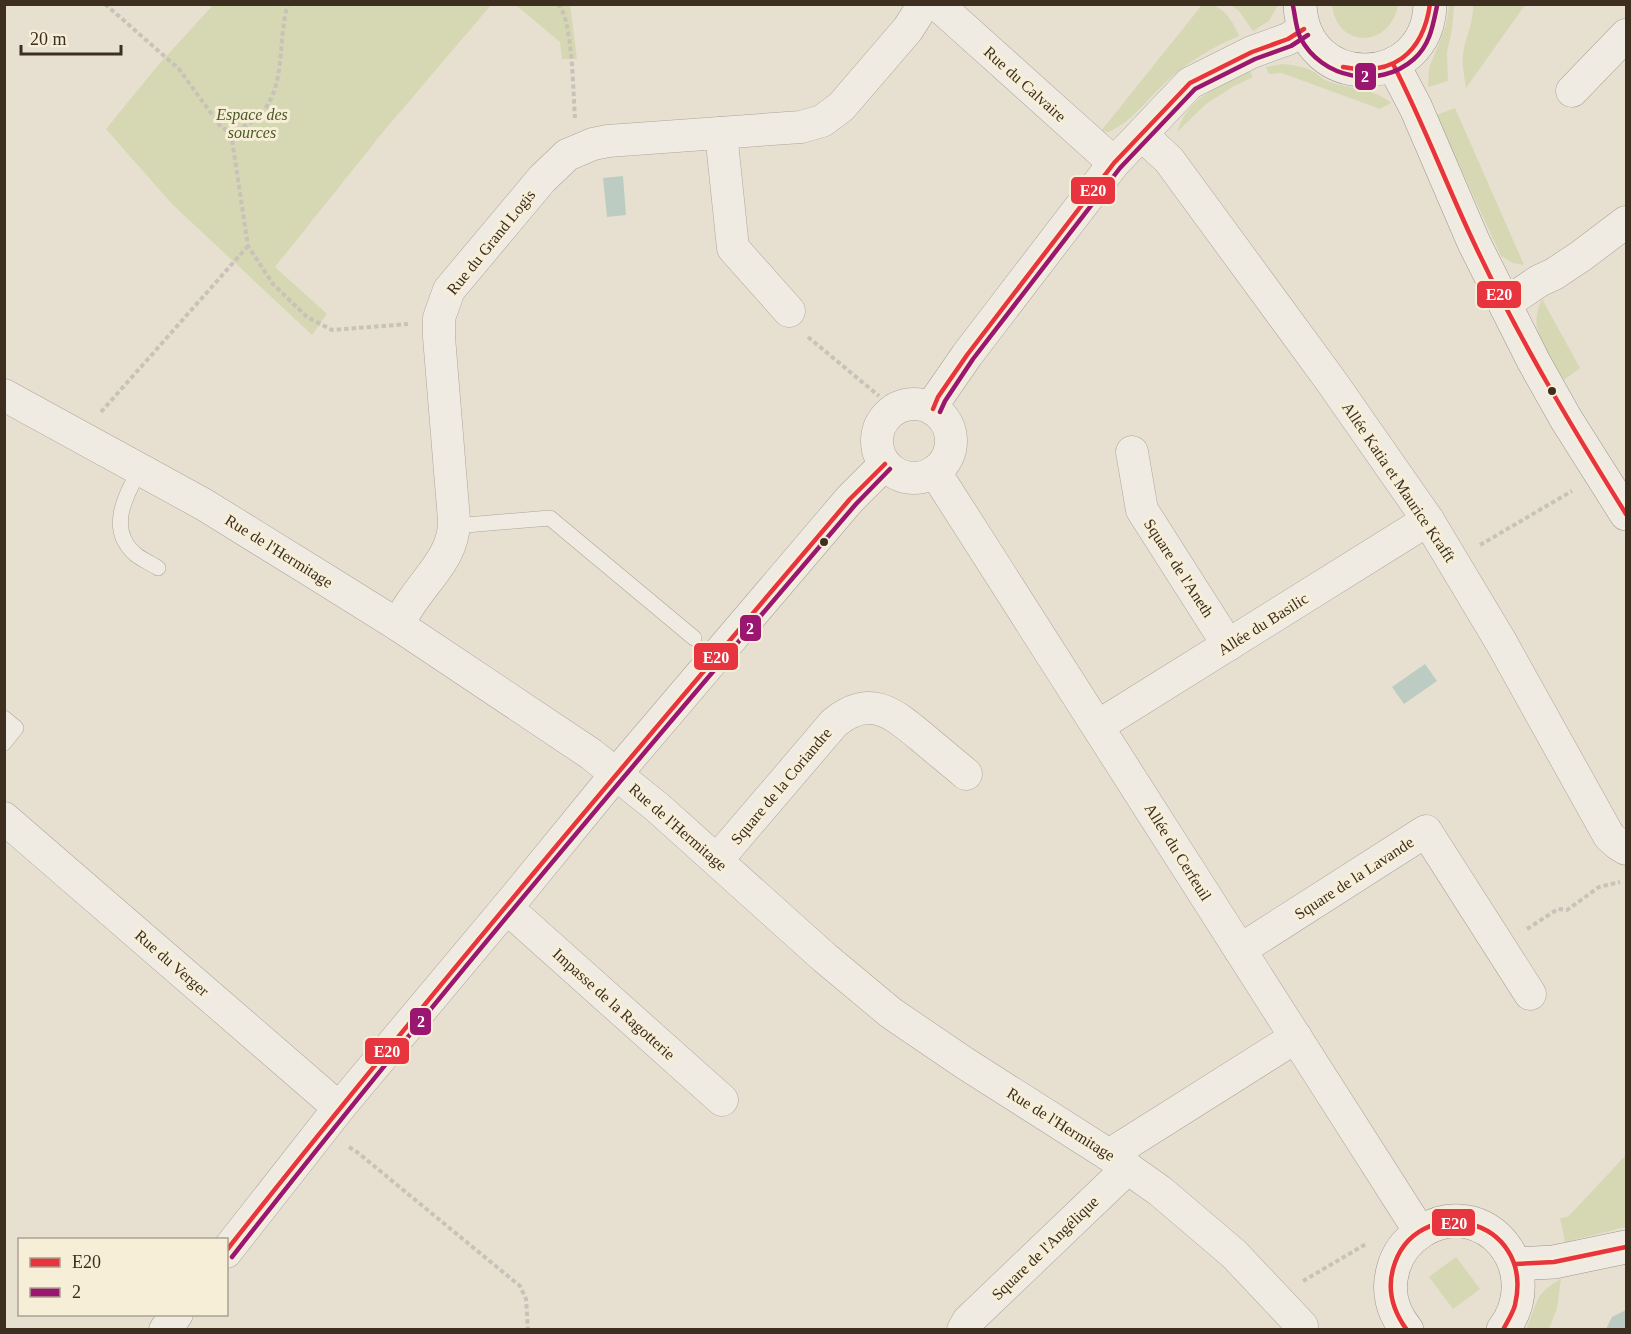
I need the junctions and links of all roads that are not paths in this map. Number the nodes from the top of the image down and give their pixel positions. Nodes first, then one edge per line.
1 (924, 4) edge
2 (937, 4) edge
3 (1430, 4) edge
4 (1302, 17) edge
5 (1626, 35) edge
6 (1393, 64) junction
7 (1572, 91) dead end
8 (721, 133) junction
9 (1142, 135) junction
10 (1114, 163) junction
11 (1626, 222) edge
12 (1505, 304) junction
13 (789, 311) road end
14 (4, 394) edge
15 (933, 409) junction
16 (1132, 452) dead end
17 (885, 464) junction
18 (140, 469) junction
19 (935, 472) junction
20 (1626, 514) edge
21 (1428, 520) junction
22 (454, 526) junction
23 (158, 568) dead end
24 (398, 625) junction
25 (694, 638) dead end
26 (1228, 645) junction
27 (4, 718) edge
28 (1098, 726) junction
29 (4, 743) edge
30 (616, 774) junction
31 (966, 774) dead end
32 (4, 819) edge
33 (1626, 849) edge
34 (717, 860) junction
35 (507, 908) junction
36 (1240, 950) junction
37 (1530, 994) dead end
38 (1296, 1037) junction
39 (722, 1100) dead end
40 (339, 1108) junction
41 (1119, 1161) junction
42 (1420, 1232) junction
43 (1626, 1247) edge
44 (228, 1249) edge
45 (1515, 1264) junction
46 (175, 1316) edge
47 (1302, 1326) dead end
48 (165, 1329) edge
49 (963, 1329) edge
50 (1407, 1329) edge
51 (1503, 1329) edge

1 - 8 street, Rue du Grand Logis
2 - 10 street, Rue du Calvaire
3 - 6 street
4 - 6 street
4 - 9 street
5 - 7 street
6 - 12 street
8 - 13 street
8 - 22 street, Rue du Grand Logis
9 - 10 street
9 - 21 street, Allée Katia et Maurice Krafft
10 - 15 street
11 - 12 street
12 - 20 street
14 - 18 street, Rue de l'Hermitage
15 - 17 street
15 - 19 street
16 - 26 street, Square de l'Aneth
17 - 19 street
17 - 30 street
18 - 23 lane
18 - 24 street, Rue de l'Hermitage
19 - 28 street, Allée du Cerfeuil
21 - 26 street, Allée du Basilic
21 - 33 street, Allée Katia et Maurice Krafft
22 - 24 street, Rue du Grand Logis
22 - 25 lane
24 - 30 street, Rue de l'Hermitage
26 - 28 street, Allée du Basilic
27 - 29 lane
28 - 36 street, Allée du Cerfeuil
30 - 34 street, Rue de l'Hermitage
30 - 35 street
31 - 34 street, Square de la Coriandre
32 - 40 street, Rue du Verger
34 - 41 street, Rue de l'Hermitage
35 - 39 street, Impasse de la Ragotterie
35 - 40 street
36 - 37 street, Square de la Lavande
36 - 38 street, Allée du Cerfeuil
38 - 41 street, Square de l'Angélique
38 - 42 street, Allée du Cerfeuil
40 - 44 street
41 - 47 street, Rue de l'Hermitage
41 - 49 street, Square de l'Angélique
42 - 45 street
42 - 50 street
43 - 45 street
45 - 51 street
46 - 48 street

